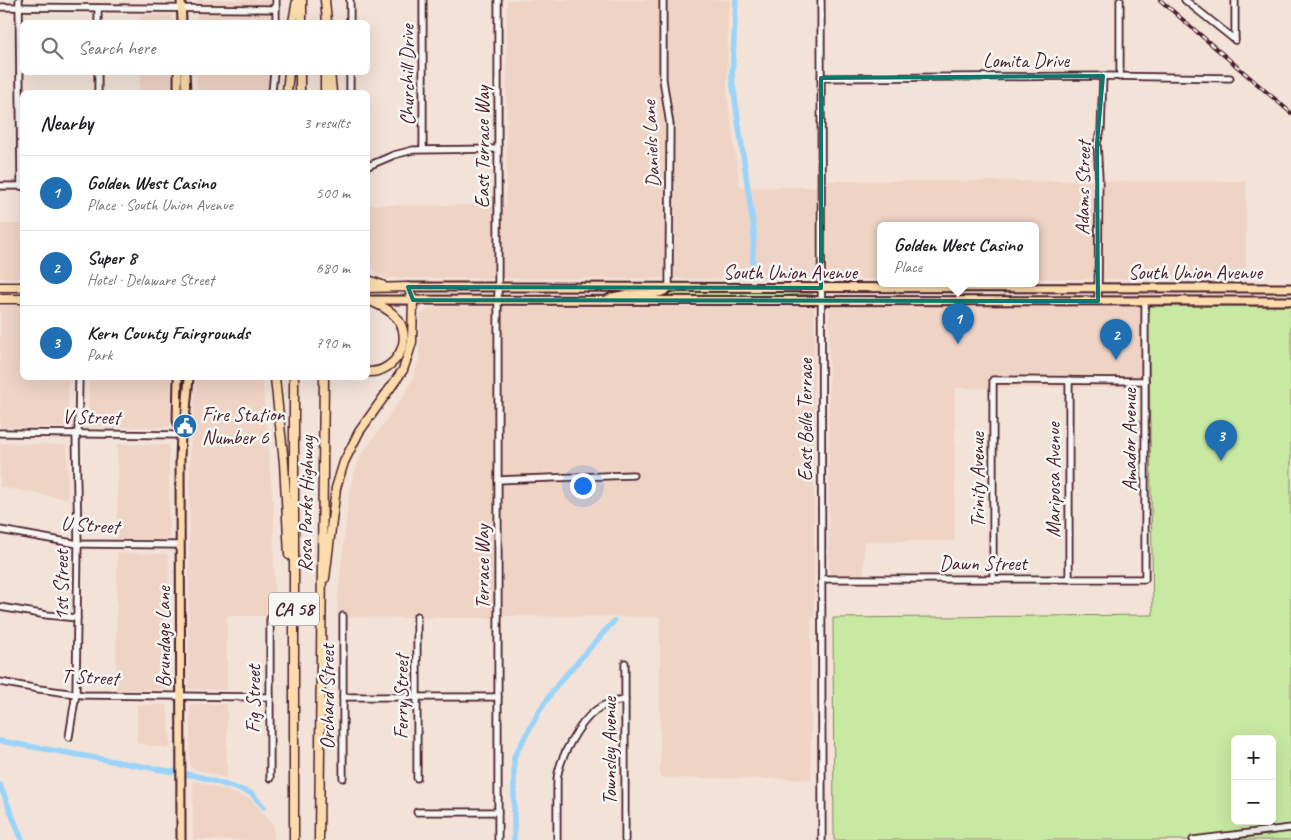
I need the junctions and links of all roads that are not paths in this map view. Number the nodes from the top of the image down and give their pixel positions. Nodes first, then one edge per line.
1 (19, 0) edge
2 (182, 0) edge
3 (276, 0) edge
4 (297, 0) edge
5 (302, 0) edge
6 (324, 0) edge
7 (350, 0) edge
8 (423, 0) edge
9 (498, 0) edge
10 (663, 0) edge
11 (821, 0) edge
12 (1120, 0) edge
13 (1185, 0) edge
14 (1235, 0) edge
15 (0, 7) edge
16 (19, 7) junction
17 (98, 8) junction
18 (182, 8) junction
19 (276, 8) junction
20 (98, 20) edge
21 (182, 20) edge
22 (276, 20) edge
23 (294, 20) edge
24 (302, 20) edge
25 (325, 20) edge
26 (350, 20) edge
27 (20, 67) edge
28 (20, 75) edge
29 (98, 75) edge
30 (178, 75) edge
31 (185, 75) edge
32 (274, 75) edge
33 (289, 75) edge
34 (300, 75) edge
35 (325, 75) edge
36 (330, 75) edge
37 (350, 75) edge
38 (1103, 76) junction
39 (1120, 77) junction
40 (821, 78) junction
41 (1230, 78) dead end
42 (20, 90) edge
43 (98, 90) edge
44 (178, 90) edge
45 (186, 90) edge
46 (272, 90) edge
47 (287, 90) edge
48 (300, 90) edge
49 (325, 90) edge
50 (332, 90) edge
51 (350, 90) edge
52 (423, 149) junction
53 (498, 149) junction
54 (370, 165) edge
55 (0, 186) edge
56 (20, 186) edge
57 (370, 281) edge
58 (0, 287) edge
59 (20, 287) edge
60 (391, 287) junction
61 (408, 287) junction
62 (669, 287) junction
63 (370, 288) edge
64 (821, 288) junction
65 (1098, 288) junction
66 (1291, 288) edge
67 (498, 294) junction
68 (0, 299) edge
69 (20, 300) edge
70 (370, 300) edge
71 (413, 300) junction
72 (606, 300) junction
73 (370, 301) edge
74 (821, 301) junction
75 (1098, 301) junction
76 (1145, 301) junction
77 (1291, 301) edge
78 (370, 372) edge
79 (79, 380) edge
80 (178, 380) edge
81 (189, 380) edge
82 (275, 380) edge
83 (294, 380) edge
84 (324, 380) edge
85 (1069, 380) junction
86 (1145, 381) junction
87 (0, 433) edge
88 (77, 433) junction
89 (181, 435) junction
90 (633, 475) dead end
91 (498, 480) junction
92 (0, 530) edge
93 (78, 544) junction
94 (179, 545) junction
95 (822, 579) junction
96 (993, 579) junction
97 (1069, 579) junction
98 (1145, 579) joint
99 (0, 606) edge
100 (294, 616) junction
101 (343, 616) dead end
102 (417, 616) dead end
103 (77, 618) junction
104 (270, 619) dead end
105 (320, 620) junction
106 (625, 663) dead end
107 (0, 682) edge
108 (76, 693) junction
109 (180, 695) junction
110 (270, 697) junction
111 (343, 697) junction
112 (417, 697) junction
113 (498, 697) junction
114 (625, 700) junction
115 (69, 737) dead end
116 (270, 778) dead end
117 (343, 778) dead end
118 (417, 778) dead end
119 (416, 812) dead end
120 (498, 812) junction
121 (1291, 828) edge
122 (181, 840) edge
123 (294, 840) edge
124 (319, 840) edge
125 (498, 840) edge
126 (557, 840) edge
127 (625, 840) edge
128 (822, 840) edge
129 (1193, 840) edge

1 - 16 street
2 - 18 main road
3 - 19 street
4 - 23 highway
5 - 24 highway
6 - 25 highway
7 - 26 street
8 - 52 street, Churchill Drive
9 - 53 street, East Terrace Way
10 - 62 street, Daniels Lane
11 - 40 street, East Belle Terrace
12 - 39 street
13 - 14 street
15 - 16 street
16 - 17 street
16 - 27 street
17 - 18 street
17 - 20 street
18 - 19 street
18 - 21 main road
19 - 22 street
28 - 42 street
29 - 43 street
30 - 44 main road
31 - 45 main road
32 - 46 street
33 - 47 highway
34 - 48 highway
35 - 49 highway
36 - 50 highway
37 - 51 street
38 - 39 street, Lomita Drive
38 - 40 street, Lomita Drive
38 - 65 street, Adams Street
39 - 41 street, Lomita Drive
40 - 64 street, East Belle Terrace
52 - 53 street
52 - 54 street
53 - 67 street, East Terrace Way
55 - 56 street
57 - 60 highway
58 - 59 highway
60 - 61 highway
60 - 63 highway
61 - 67 main road, South Union Avenue
61 - 71 highway
62 - 64 main road, South Union Avenue
62 - 67 main road, South Union Avenue
62 - 72 main road
64 - 65 main road, South Union Avenue
64 - 74 street, East Belle Terrace
65 - 66 main road, South Union Avenue
65 - 75 street, Adams Street
67 - 71 main road, South Union Avenue
67 - 72 main road, South Union Avenue
67 - 91 street, Terrace Way
68 - 69 highway
70 - 71 main road, South Union Avenue
71 - 105 highway
72 - 74 main road, South Union Avenue
73 - 78 highway
74 - 75 main road, South Union Avenue
74 - 95 street, East Belle Terrace
75 - 76 main road, South Union Avenue
76 - 77 main road, South Union Avenue
76 - 86 street, Amador Avenue
79 - 88 street, 1st Street
80 - 89 main road, Brundage Lane
81 - 89 main road, Brundage Lane
82 - 100 highway
83 - 100 highway, Rosa Parks Highway / CA 58
84 - 105 highway, Rosa Parks Highway / CA 58
85 - 86 street
85 - 96 street, Trinity Avenue
85 - 97 street, Mariposa Avenue
86 - 98 street, Amador Avenue
87 - 88 street, V Street
88 - 89 street, V Street
88 - 93 street, 1st Street
89 - 94 main road, Brundage Lane
90 - 91 street
91 - 113 street, Terrace Way
92 - 93 street, U Street
93 - 94 street, U Street
93 - 103 street, 1st Street
94 - 109 main road, Brundage Lane
95 - 96 street, Dawn Street
95 - 128 street, East Belle Terrace
96 - 97 street, Dawn Street
97 - 98 street, Dawn Street
99 - 103 street
100 - 123 highway, Rosa Parks Highway / CA 58
101 - 111 street, Orchard Street
102 - 112 street, Ferry Street
103 - 108 street, 1st Street
104 - 110 street, Fig Street
105 - 124 highway, Rosa Parks Highway / CA 58
106 - 114 street, Townsley Avenue
107 - 108 street, T Street
108 - 109 street, T Street
108 - 115 street, 1st Street
109 - 110 street, T Street
109 - 122 main road, Brundage Lane
110 - 116 street, Fig Street
111 - 112 street
111 - 117 street, Orchard Street
112 - 113 street
112 - 118 street, Ferry Street
113 - 120 street, Terrace Way
114 - 126 street
114 - 127 street, Townsley Avenue
119 - 120 street
120 - 125 street, Terrace Way
121 - 129 street

